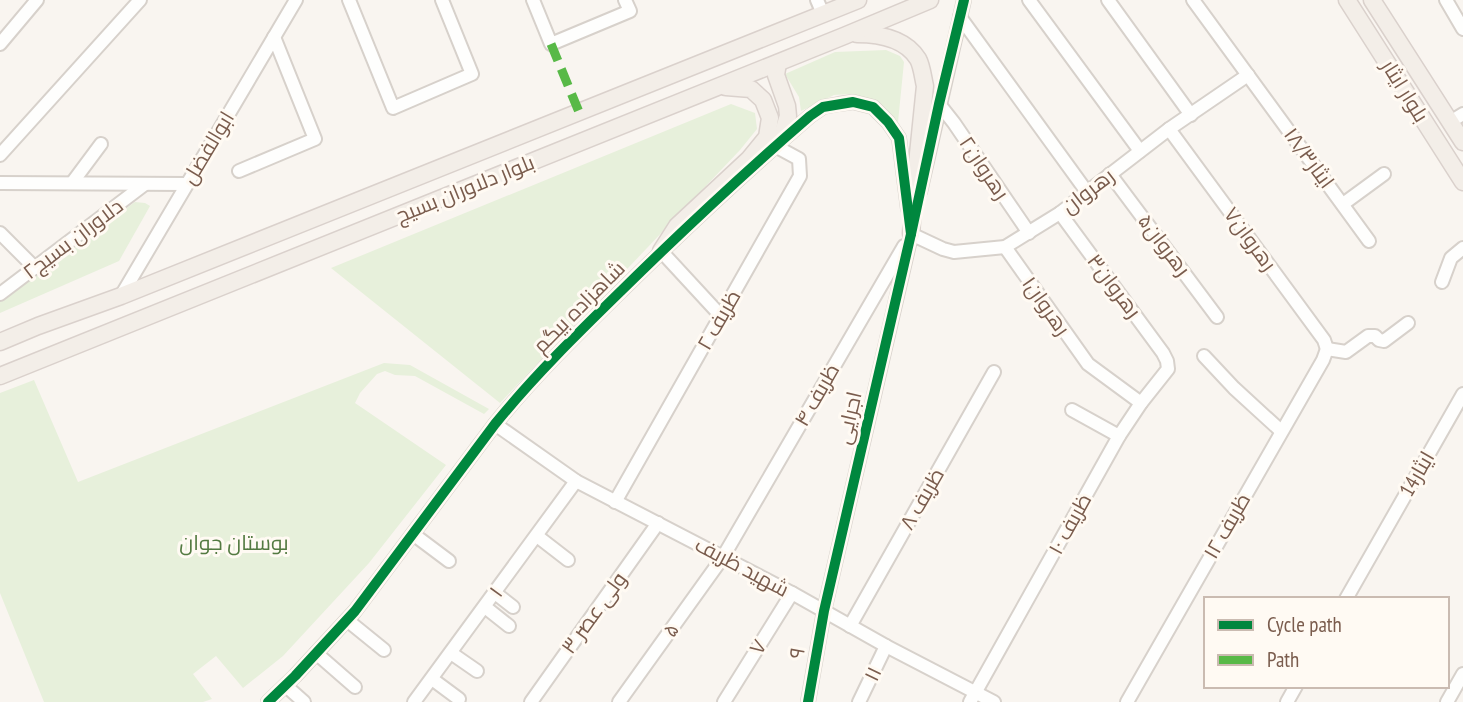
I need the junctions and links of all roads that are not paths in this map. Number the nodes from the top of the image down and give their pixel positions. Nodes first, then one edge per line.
1 (37, 0) edge
2 (140, 0) edge
3 (296, 0) edge
4 (349, 0) edge
5 (442, 0) edge
6 (533, 0) edge
7 (858, 0) edge
8 (930, 0) edge
9 (964, 0) edge
10 (1029, 0) edge
11 (1108, 0) edge
12 (1193, 0) edge
13 (1347, 0) edge
14 (1446, 0) edge
15 (1374, 2) edge
16 (628, 6) edge
17 (820, 7) edge
18 (1357, 16) junction
19 (960, 17) junction
20 (1463, 29) edge
21 (851, 33) junction
22 (274, 37) junction
23 (0, 44) edge
24 (778, 63) junction
25 (1248, 75) junction
26 (716, 88) junction
27 (939, 104) junction
28 (1191, 115) junction
29 (1457, 118) edge
30 (1170, 129) junction
31 (1463, 142) edge
32 (101, 144) dead end
33 (775, 146) junction
34 (1140, 151) junction
35 (0, 155) edge
36 (239, 171) dead end
37 (1110, 174) junction
38 (1384, 174) dead end
39 (1463, 182) edge
40 (0, 183) edge
41 (72, 183) junction
42 (146, 184) junction
43 (187, 184) junction
44 (1087, 192) junction
45 (1343, 204) junction
46 (1060, 213) junction
47 (310, 220) junction
48 (0, 233) edge
49 (1029, 233) junction
50 (912, 234) junction
51 (1370, 241) dead end
52 (321, 247) junction
53 (1004, 247) junction
54 (1463, 248) edge
55 (661, 251) junction
56 (35, 268) junction
57 (1442, 282) dead end
58 (0, 294) edge
59 (121, 296) junction
60 (721, 316) junction
61 (1217, 317) dead end
62 (1408, 323) dead end
63 (0, 342) edge
64 (1327, 349) junction
65 (1205, 356) dead end
66 (1167, 361) joint
67 (994, 372) dead end
68 (0, 376) edge
69 (1463, 394) edge
70 (1142, 403) junction
71 (1073, 410) dead end
72 (495, 424) junction
73 (1282, 431) junction
74 (1119, 436) junction
75 (576, 481) junction
76 (615, 502) junction
77 (658, 523) junction
78 (413, 534) junction
79 (537, 536) junction
80 (723, 557) junction
81 (568, 560) dead end
82 (449, 561) dead end
83 (495, 593) junction
84 (792, 593) junction
85 (1347, 597) edge
86 (485, 607) junction
87 (513, 607) dead end
88 (824, 611) junction
89 (347, 621) junction
90 (509, 626) dead end
91 (850, 626) junction
92 (886, 646) junction
93 (384, 650) dead end
94 (316, 653) junction
95 (451, 653) junction
96 (477, 671) dead end
97 (1463, 674) edge
98 (432, 679) junction
99 (285, 686) junction
100 (355, 687) dead end
101 (973, 697) edge
102 (459, 699) dead end
103 (268, 702) edge
104 (304, 702) edge
105 (414, 702) edge
106 (531, 702) edge
107 (619, 702) edge
108 (724, 702) edge
109 (808, 702) edge
110 (859, 702) edge
111 (994, 702) edge
112 (1127, 702) edge
113 (1447, 702) edge

1 - 23 street
2 - 35 street
3 - 22 street, ابوالفضل
4 - 5 street
6 - 16 street
7 - 17 main road, بلوار دلاوران بسیج
8 - 21 main road, بلوار دلاوران بسیج
9 - 19 street, اجرایی
10 - 34 street
11 - 28 street
12 - 25 street, ایثار۱۸/۳
13 - 18 main road, بلوار ایثار
14 - 20 street
15 - 18 main road
15 - 29 main road, بلوار ایثار
17 - 47 main road, بلوار دلاوران بسیج
18 - 39 main road, بلوار ایثار
19 - 27 street, اجرایی
19 - 44 street
21 - 24 main road, بلوار دلاوران بسیج
21 - 50 main road
22 - 36 street
22 - 43 street, ابوالفضل
24 - 26 main road, بلوار دلاوران بسیج
24 - 33 main road
25 - 28 street, رهروان
25 - 45 street, ایثار۱۸/۳
26 - 52 main road, بلوار دلاوران بسیج
26 - 55 main road
27 - 49 street, رهروان۲
27 - 50 street, اجرایی
28 - 30 street, رهروان
29 - 31 main road, بلوار ایثار
30 - 34 street, رهروان
30 - 64 street, رهروان۷
32 - 41 street
33 - 50 street, شاهزاده بیگم
33 - 55 street, شاهزاده بیگم
33 - 60 street, ظریف ۲
34 - 37 street, رهروان
37 - 44 street, رهروان
37 - 61 street, رهروان۵
38 - 45 street
40 - 41 street
41 - 42 street
42 - 43 street
42 - 56 street, دلاوران بسیج۲
43 - 59 street, ابوالفضل
44 - 46 street, رهروان
45 - 51 street, ایثار۱۸/۳
46 - 49 street, رهروان
46 - 66 street, رهروان۳
47 - 52 main road
47 - 59 main road, بلوار دلاوران بسیج
48 - 56 street
49 - 53 street, رهروان
50 - 53 street, رهروان
50 - 80 street, ظریف ۴
50 - 88 street, اجرایی
52 - 68 main road, بلوار دلاوران بسیج
53 - 70 street, رهروان۱
54 - 57 street
55 - 60 street
55 - 72 street, شاهزاده بیگم
56 - 58 street, دلاوران بسیج۲
59 - 63 main road, بلوار دلاوران بسیج
60 - 76 street, ظریف ۲
62 - 64 street
64 - 73 street, ظریف ۱۲
65 - 73 street
66 - 70 street, ظریف ۱۰
67 - 91 street, ظریف ۸
69 - 85 street, ایثار14
70 - 74 street, ظریف ۱۰
71 - 74 street
72 - 75 street, شهید ظریف
72 - 78 street, شاهزاده بیگم
73 - 112 street, ظریف ۱۲
74 - 101 street, ظریف ۱۰
75 - 76 street, شهید ظریف
75 - 79 street, ۱
76 - 77 street, شهید ظریف
77 - 80 street, شهید ظریف
77 - 106 street, ولی عصر ۳
78 - 82 street
78 - 89 street, شاهزاده بیگم
79 - 81 street
79 - 83 street, ۱
80 - 84 street, شهید ظریف
80 - 107 street, ۵
83 - 86 street, ۱
83 - 87 street
84 - 88 street, شهید ظریف
84 - 108 street, ۷
86 - 90 street
86 - 95 street, ۱
88 - 91 street, شهید ظریف
88 - 109 street, ۹
89 - 93 street
89 - 94 street, شاهزاده بیگم
91 - 92 street, شهید ظریف
92 - 101 street, شهید ظریف
92 - 110 street, ۱۱
94 - 99 street, شاهزاده بیگم
94 - 100 street
95 - 96 street
95 - 98 street, ۱
97 - 113 street
98 - 102 street
98 - 105 street, ۱
99 - 103 street, شاهزاده بیگم
99 - 104 street
101 - 111 street, شهید ظریف

